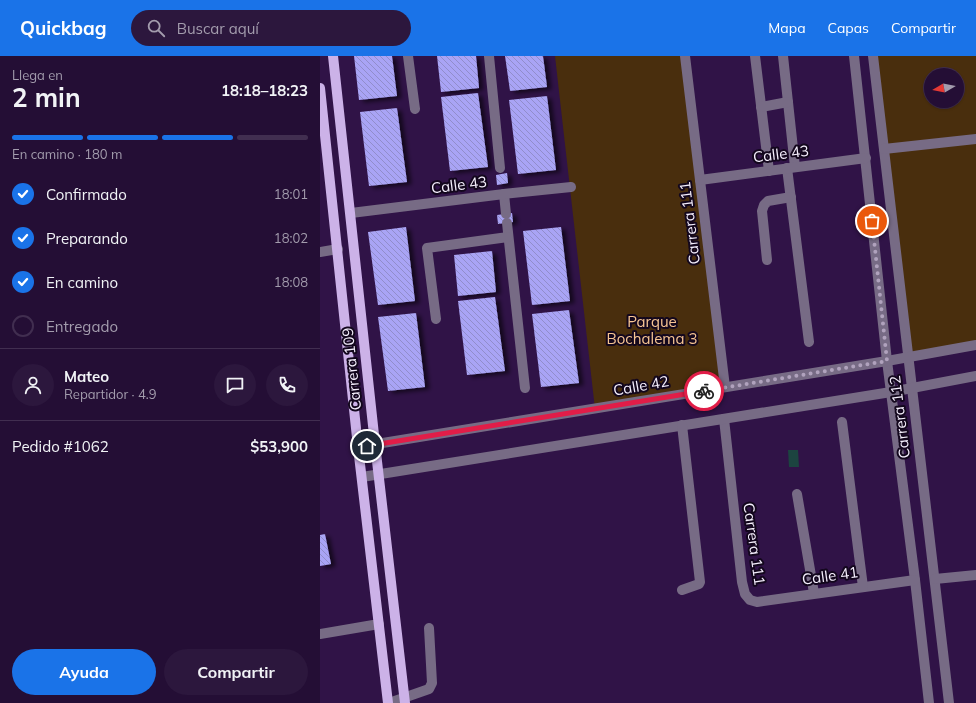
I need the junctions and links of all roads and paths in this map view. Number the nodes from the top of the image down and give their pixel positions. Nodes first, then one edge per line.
1 (333, 56) edge
2 (408, 56) edge
3 (489, 56) edge
4 (684, 56) edge
5 (754, 56) edge
6 (783, 56) edge
7 (854, 56) edge
8 (874, 56) edge
9 (320, 88) edge
10 (788, 102) junction
11 (761, 107) junction
12 (415, 109) dead end
13 (976, 139) edge
14 (884, 149) junction
15 (866, 158) junction
16 (500, 168) dead end
17 (791, 168) junction
18 (769, 171) junction
19 (700, 180) junction
20 (571, 187) dead end
21 (504, 194) junction
22 (792, 198) junction
23 (351, 213) junction
24 (508, 237) junction
25 (338, 249) junction
26 (320, 252) edge
27 (767, 260) dead end
28 (436, 319) dead end
29 (809, 342) dead end
30 (976, 345) edge
31 (908, 357) junction
32 (887, 361) junction
33 (976, 376) edge
34 (724, 387) junction
35 (525, 388) dead end
36 (912, 388) junction
37 (891, 392) junction
38 (724, 419) junction
39 (842, 422) dead end
40 (682, 426) junction
41 (375, 444) junction
42 (358, 447) junction
43 (379, 474) junction
44 (362, 477) junction
45 (797, 494) dead end
46 (976, 575) edge
47 (915, 580) junction
48 (935, 580) junction
49 (864, 586) junction
50 (682, 590) dead end
51 (814, 593) junction
52 (750, 600) joint
53 (379, 624) junction
54 (429, 628) dead end
55 (320, 634) edge
56 (405, 700) edge
57 (389, 703) edge
58 (929, 703) edge
59 (949, 703) edge

1 - 23 main road, Carrera 109
2 - 12 street
3 - 16 street
4 - 19 street, Carrera 111
5 - 11 street
6 - 10 street
7 - 15 street, Carrera 112
8 - 14 street, Carrera 112
9 - 25 main road, Carrera 109
10 - 11 street
10 - 17 street
11 - 18 street
13 - 14 street
14 - 31 street, Carrera 112
15 - 17 street, Calle 43
15 - 32 street, Carrera 112
17 - 18 street, Calle 43
17 - 22 street
18 - 19 street, Calle 43
19 - 34 street, Carrera 111
20 - 21 street, Calle 43
21 - 23 street, Calle 43
21 - 24 street
22 - 27 street
22 - 29 street
23 - 41 main road, Carrera 109
24 - 28 street
24 - 35 street
25 - 26 street
25 - 42 main road, Carrera 109
30 - 31 street, Calle 42
31 - 32 street, Calle 42
31 - 36 street, Carrera 112
32 - 34 street, Calle 42
32 - 37 street, Carrera 112
33 - 36 street
34 - 41 street, Calle 42
36 - 37 street
36 - 48 street, Carrera 112
37 - 38 street
37 - 47 street, Carrera 112
38 - 40 street
38 - 52 street, Carrera 111
39 - 49 street
40 - 43 street
40 - 50 street
41 - 42 street, Calle 42
41 - 43 main road, Carrera 109
42 - 44 main road, Carrera 109
43 - 44 street
43 - 56 main road, Carrera 109
44 - 53 main road, Carrera 109
45 - 51 street
46 - 48 street
47 - 49 street, Calle 41
47 - 58 street, Carrera 112
48 - 59 street, Carrera 112
49 - 51 street, Calle 41
51 - 52 street, Calle 41
53 - 55 street
53 - 57 main road, Carrera 109
54 - 56 street
56 - 57 street

